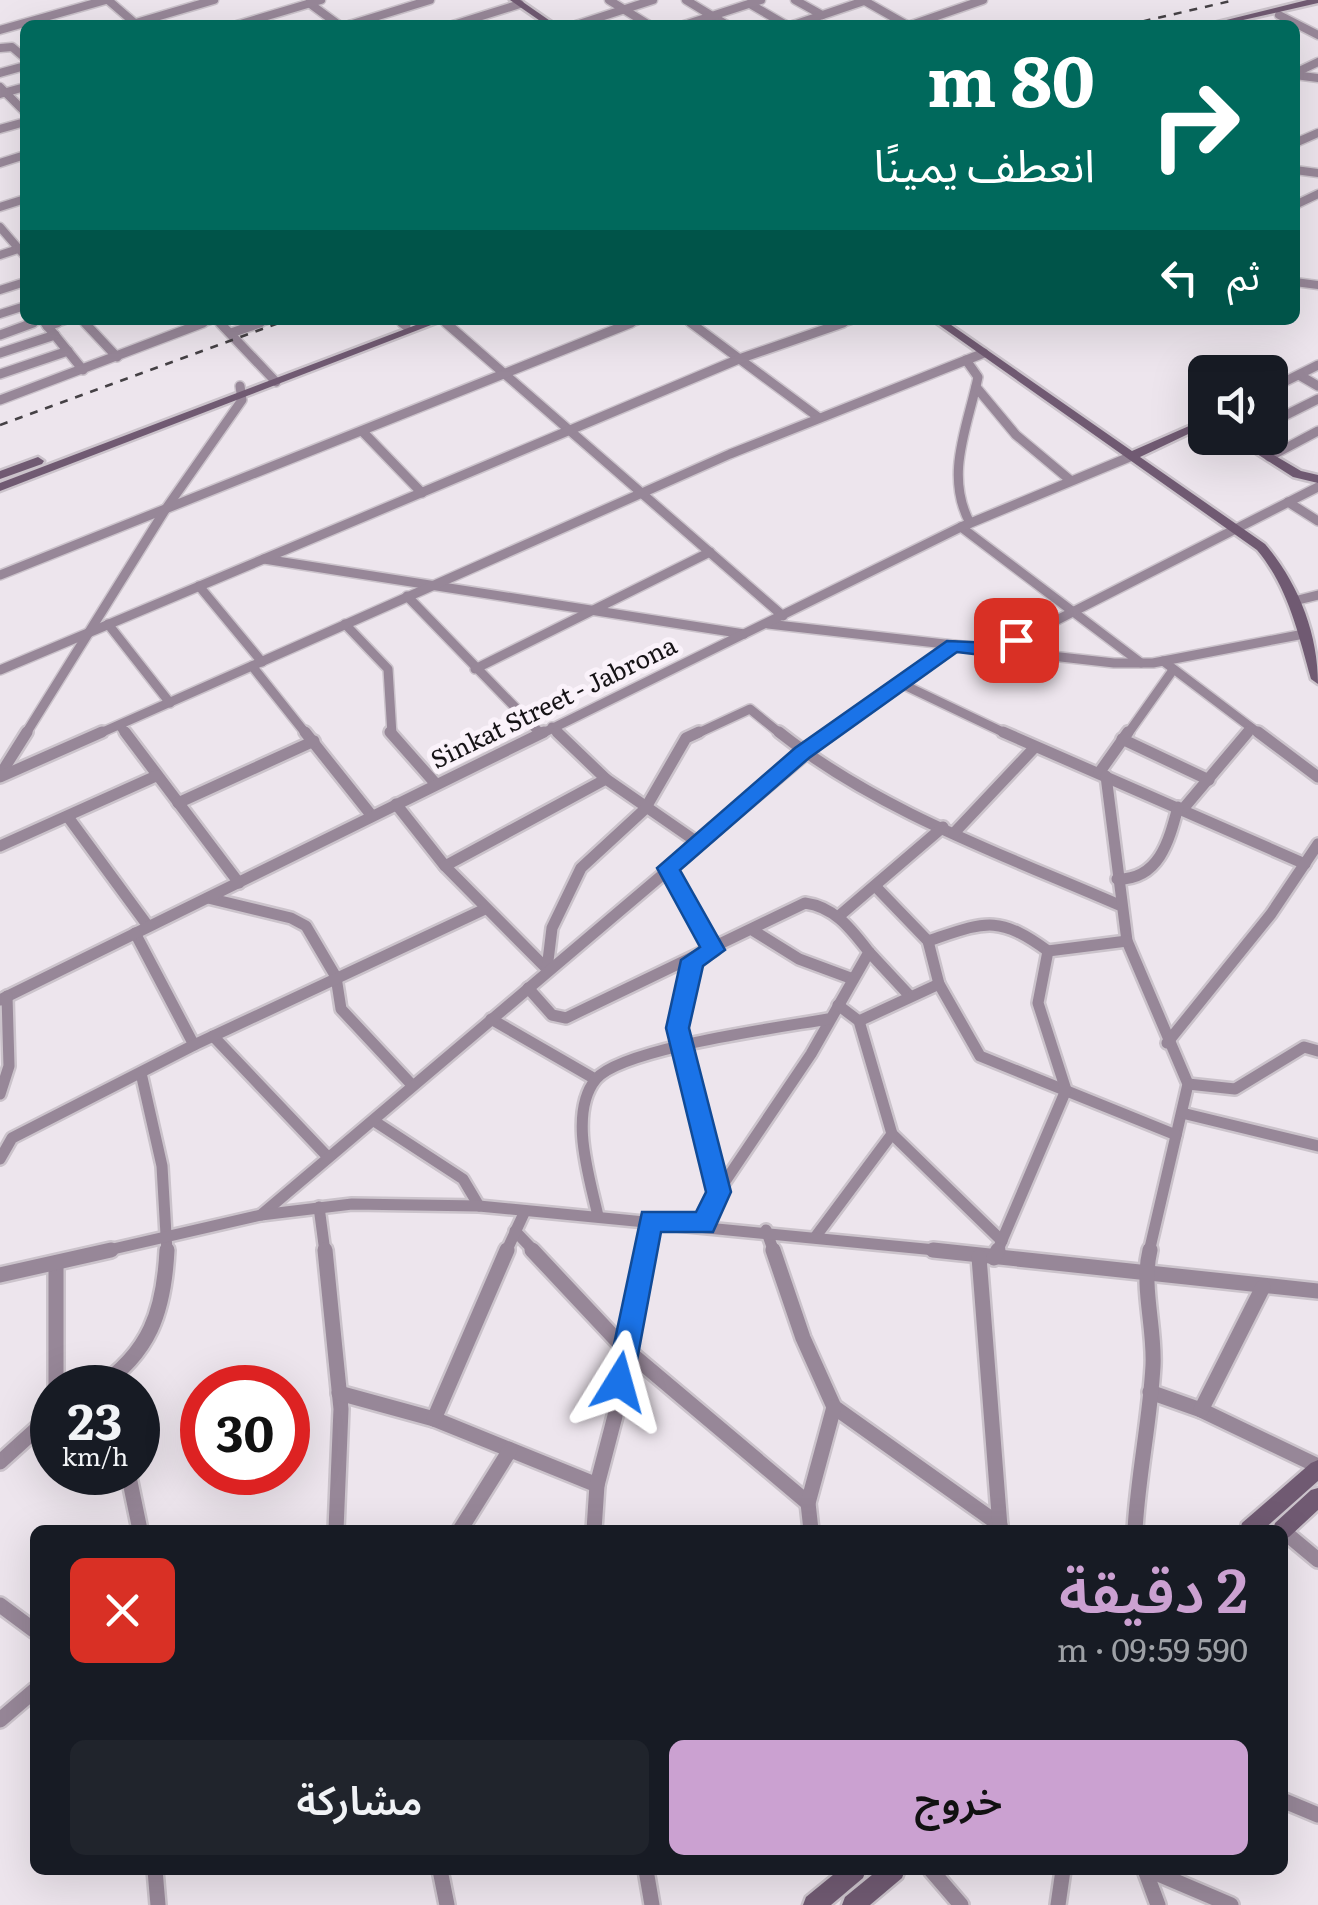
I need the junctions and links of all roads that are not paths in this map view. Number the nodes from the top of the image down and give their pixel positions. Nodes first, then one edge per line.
1 (107, 0) edge
2 (214, 0) edge
3 (321, 0) edge
4 (430, 0) edge
5 (534, 0) edge
6 (609, 0) edge
7 (652, 0) edge
8 (686, 0) edge
9 (761, 0) edge
10 (795, 0) edge
11 (865, 0) edge
12 (983, 0) edge
13 (308, 2) edge
14 (517, 2) edge
15 (750, 4) junction
16 (1318, 4) edge
17 (623, 9) junction
18 (822, 15) junction
19 (1278, 15) junction
20 (712, 16) junction
21 (36, 20) edge
22 (130, 20) edge
23 (147, 20) edge
24 (252, 20) edge
25 (332, 20) edge
26 (365, 20) edge
27 (476, 20) edge
28 (544, 20) edge
29 (591, 20) edge
30 (640, 20) edge
31 (700, 20) edge
32 (719, 20) edge
33 (780, 20) edge
34 (806, 20) edge
35 (900, 20) edge
36 (924, 20) edge
37 (1236, 20) edge
38 (1256, 20) edge
39 (1288, 20) edge
40 (0, 227) edge
41 (20, 247) edge
42 (20, 284) edge
43 (0, 290) edge
44 (33, 325) edge
45 (47, 325) edge
46 (87, 325) edge
47 (197, 325) edge
48 (223, 325) edge
49 (253, 325) edge
50 (397, 325) edge
51 (427, 325) edge
52 (447, 325) edge
53 (626, 325) edge
54 (694, 325) edge
55 (837, 325) edge
56 (944, 325) edge
57 (231, 333) junction
58 (0, 334) edge
59 (55, 335) junction
60 (68, 351) junction
61 (0, 353) edge
62 (984, 354) junction
63 (117, 357) junction
64 (739, 359) junction
65 (966, 360) junction
66 (1318, 365) edge
67 (83, 370) junction
68 (1, 372) edge
69 (503, 375) junction
70 (1299, 375) junction
71 (273, 378) junction
72 (1288, 381) edge
73 (1318, 386) edge
74 (976, 387) junction
75 (242, 390) junction
76 (19, 393) junction
77 (1318, 399) edge
78 (0, 400) edge
79 (1288, 414) edge
80 (818, 417) junction
81 (1188, 430) edge
82 (1318, 431) edge
83 (363, 432) junction
84 (569, 432) junction
85 (1266, 455) edge
86 (1132, 456) junction
87 (1269, 457) junction
88 (0, 475) edge
89 (1070, 480) junction
90 (1318, 483) edge
91 (0, 486) edge
92 (422, 493) junction
93 (643, 494) junction
94 (1288, 502) junction
95 (164, 510) junction
96 (1318, 521) edge
97 (965, 525) junction
98 (1239, 529) junction
99 (710, 552) junction
100 (264, 559) junction
101 (0, 575) edge
102 (200, 586) junction
103 (428, 588) junction
104 (1318, 595) edge
105 (407, 596) junction
106 (1294, 601) junction
107 (594, 610) junction
108 (1074, 610) junction
109 (783, 616) junction
110 (767, 623) junction
111 (108, 624) junction
112 (345, 624) junction
113 (90, 632) junction
114 (744, 634) junction
115 (1311, 635) edge
116 (954, 645) junction
117 (998, 650) junction
118 (1163, 661) junction
119 (1141, 663) junction
120 (257, 664) junction
121 (476, 669) junction
122 (0, 670) edge
123 (1173, 670) junction
124 (1318, 680) edge
125 (902, 684) junction
126 (170, 702) junction
127 (120, 726) junction
128 (1250, 728) junction
129 (546, 730) junction
130 (1122, 739) junction
131 (314, 741) junction
132 (1035, 747) junction
133 (802, 753) junction
134 (1102, 774) junction
135 (0, 776) edge
136 (156, 776) junction
137 (1318, 777) edge
138 (606, 779) junction
139 (1209, 780) junction
140 (434, 784) junction
141 (178, 803) junction
142 (396, 804) junction
143 (1180, 808) junction
144 (645, 809) junction
145 (372, 816) junction
146 (68, 817) junction
147 (948, 830) junction
148 (698, 842) junction
149 (1318, 844) edge
150 (0, 846) edge
151 (1305, 864) junction
152 (445, 866) junction
153 (668, 868) junction
154 (1117, 879) junction
155 (238, 883) junction
156 (876, 887) junction
157 (208, 898) junction
158 (1120, 905) junction
159 (485, 909) junction
160 (839, 916) junction
161 (148, 926) junction
162 (754, 931) junction
163 (135, 933) junction
164 (928, 941) junction
165 (1127, 941) junction
166 (714, 950) junction
167 (1048, 951) junction
168 (869, 952) junction
169 (692, 960) junction
170 (548, 968) junction
171 (336, 977) junction
172 (852, 979) junction
173 (939, 984) junction
174 (528, 988) junction
175 (908, 994) junction
176 (3, 998) edge
177 (838, 1005) junction
178 (490, 1019) junction
179 (828, 1019) junction
180 (859, 1021) junction
181 (214, 1036) junction
182 (1167, 1042) junction
183 (194, 1045) junction
184 (683, 1047) junction
185 (1318, 1051) edge
186 (141, 1074) junction
187 (595, 1080) junction
188 (1188, 1084) junction
189 (412, 1085) junction
190 (1066, 1090) junction
191 (0, 1094) edge
192 (1182, 1114) junction
193 (374, 1121) junction
194 (892, 1134) junction
195 (1176, 1135) junction
196 (6, 1138) edge
197 (1318, 1146) edge
198 (327, 1156) junction
199 (0, 1159) edge
200 (718, 1192) junction
201 (478, 1206) junction
202 (319, 1208) junction
203 (525, 1211) junction
204 (261, 1216) junction
205 (598, 1216) junction
206 (651, 1220) junction
207 (704, 1224) junction
208 (766, 1230) junction
209 (516, 1231) junction
210 (816, 1236) junction
211 (167, 1240) junction
212 (1002, 1241) junction
213 (986, 1257) junction
214 (56, 1263) junction
215 (0, 1274) edge
216 (1144, 1274) junction
217 (1264, 1287) junction
218 (1318, 1290) edge
219 (623, 1347) junction
220 (56, 1365) edge
221 (125, 1365) edge
222 (1150, 1392) junction
223 (339, 1393) junction
224 (834, 1407) junction
225 (1201, 1410) junction
226 (434, 1419) junction
227 (30, 1435) edge
228 (510, 1450) junction
229 (0, 1462) edge
230 (1318, 1468) edge
231 (597, 1485) junction
232 (133, 1495) edge
233 (1318, 1497) edge
234 (808, 1503) junction
235 (139, 1525) edge
236 (337, 1525) edge
237 (463, 1525) edge
238 (594, 1525) edge
239 (810, 1525) edge
240 (996, 1525) edge
241 (1000, 1525) edge
242 (1135, 1525) edge
243 (1255, 1525) edge
244 (1287, 1525) edge
245 (1288, 1535) edge
246 (1318, 1560) edge
247 (0, 1605) edge
248 (30, 1627) edge
249 (30, 1694) edge
250 (0, 1720) edge
251 (1288, 1802) edge
252 (1318, 1815) edge
253 (155, 1875) edge
254 (441, 1875) edge
255 (647, 1875) edge
256 (849, 1875) edge
257 (888, 1875) edge
258 (935, 1875) edge
259 (1062, 1875) edge
260 (1149, 1875) edge
261 (1159, 1875) edge
262 (158, 1905) edge
263 (447, 1905) edge
264 (652, 1905) edge
265 (814, 1905) edge
266 (852, 1905) edge
267 (960, 1905) edge
268 (1058, 1905) edge
269 (1158, 1905) edge
270 (1230, 1905) edge

1 - 21 street
1 - 22 street
2 - 23 street
3 - 13 street
4 - 26 street
5 - 14 main road
6 - 17 street
7 - 17 street
8 - 20 street
9 - 15 street
10 - 18 street
11 - 18 street
11 - 35 street
12 - 36 street
13 - 24 street
13 - 25 street
14 - 27 street
14 - 28 main road
15 - 20 street
15 - 33 street
16 - 19 main road
16 - 37 main road
17 - 29 street
17 - 30 street
18 - 34 street
19 - 38 main road
19 - 39 street
20 - 31 street
20 - 32 street
40 - 41 street
42 - 43 street
44 - 58 street
45 - 59 street
46 - 63 street
47 - 63 street
48 - 57 street
49 - 57 street
50 - 71 main road
51 - 71 main road
52 - 69 street
53 - 69 street
54 - 64 street
55 - 64 street
56 - 62 main road
57 - 71 street
59 - 60 street
59 - 61 street
60 - 67 street
60 - 68 street
62 - 65 street
62 - 86 main road
63 - 67 street
64 - 80 street
64 - 84 street
65 - 74 street
65 - 80 street
66 - 70 street
67 - 76 street
68 - 76 street
69 - 83 street
69 - 84 street
70 - 72 street
70 - 73 street
71 - 75 main road
74 - 89 street
74 - 97 street
75 - 88 main road
75 - 91 main road
75 - 95 street
76 - 78 street
77 - 79 street
80 - 93 street
81 - 86 main road
82 - 87 street
83 - 92 street
83 - 95 street
84 - 92 street
84 - 93 street
85 - 87 main road
86 - 89 street, Sinkat Street - Jabrona
86 - 98 main road
87 - 90 main road
89 - 97 street, Sinkat Street - Jabrona
90 - 94 street
92 - 100 street
93 - 99 street
93 - 103 street
94 - 96 street
94 - 98 street
95 - 101 street
95 - 113 street
97 - 108 street
97 - 109 street, Sinkat Street - Jabrona
98 - 106 main road
98 - 108 street
99 - 107 street
99 - 109 street
100 - 102 street
100 - 103 street
102 - 111 street
102 - 120 street
103 - 105 street
103 - 107 street
104 - 106 street
105 - 112 street
105 - 121 street
106 - 115 main road
107 - 114 street
107 - 121 street
108 - 117 street
108 - 119 street
109 - 110 street, Sinkat Street - Jabrona
110 - 114 street, Sinkat Street - Jabrona
110 - 116 street
111 - 113 street
111 - 126 street
112 - 120 street
112 - 140 street
113 - 122 street
113 - 135 street
114 - 129 street, Sinkat Street - Jabrona
115 - 118 street
115 - 124 main road
116 - 117 street
116 - 125 street
117 - 119 street
118 - 119 street
118 - 123 street
120 - 126 street
120 - 131 street
121 - 129 street
123 - 128 street
123 - 130 street
125 - 132 street
125 - 133 street
126 - 127 street
127 - 135 street
127 - 136 street
128 - 137 street
128 - 139 street
129 - 138 street
129 - 140 street, Sinkat Street - Jabrona
130 - 134 street
130 - 139 street
131 - 141 street
131 - 145 street
132 - 134 street
132 - 147 street
133 - 144 street
133 - 147 street
133 - 148 street
134 - 143 street
134 - 154 street
136 - 141 street
136 - 146 street
138 - 144 street
138 - 152 street
139 - 143 street
140 - 142 street, Sinkat Street - Jabrona
141 - 155 street
142 - 145 street, Sinkat Street - Jabrona
142 - 152 street
143 - 151 street
143 - 154 street
144 - 148 street
144 - 170 street
145 - 155 street, Sinkat Street - Jabrona
146 - 150 street
146 - 161 street
147 - 156 street
147 - 158 street
148 - 153 street
149 - 151 street
151 - 182 street
152 - 159 street
153 - 166 street
153 - 170 street
154 - 158 street
155 - 157 street, Sinkat Street - Jabrona
156 - 160 street
156 - 164 street
157 - 161 street, Sinkat Street - Jabrona
157 - 171 street
158 - 165 street
159 - 170 street
159 - 171 street
160 - 162 street
160 - 168 street
161 - 163 street, Sinkat Street - Jabrona
162 - 166 street
162 - 172 street
163 - 176 street, Sinkat Street - Jabrona
163 - 183 street
164 - 167 street
164 - 173 street
165 - 167 street
165 - 182 street
166 - 169 street
167 - 190 street
168 - 172 street
168 - 175 street
169 - 174 street
169 - 184 street
170 - 174 street
171 - 181 street
171 - 189 street
172 - 177 street
173 - 175 street
173 - 190 street
174 - 178 street
175 - 180 street
176 - 191 street
177 - 179 street
177 - 180 street
178 - 187 street
178 - 189 street
179 - 184 street
179 - 200 street
180 - 194 street
181 - 183 street
181 - 198 street
182 - 188 street
183 - 186 street
184 - 187 street
184 - 200 street
185 - 188 street
186 - 196 street
186 - 211 street
187 - 205 street
188 - 192 street
189 - 193 street
190 - 195 street
190 - 212 street
192 - 195 street
192 - 197 street
193 - 198 street
193 - 201 street
194 - 210 street
194 - 212 street
195 - 216 street
196 - 199 street
198 - 204 street
200 - 207 street
201 - 202 street
201 - 203 street
202 - 204 street
202 - 223 street
203 - 205 street
203 - 209 street
204 - 211 street
205 - 206 street
206 - 207 street
206 - 219 street
207 - 208 street
208 - 210 street
208 - 224 street
209 - 219 street
209 - 226 street
210 - 213 street
211 - 214 street
211 - 221 street
212 - 213 street
213 - 216 street
213 - 241 street
214 - 215 street
214 - 220 street
216 - 217 street
216 - 222 street
217 - 218 street
217 - 225 street
219 - 231 street
219 - 234 street
222 - 225 street
222 - 242 street
223 - 226 street
223 - 236 street
224 - 234 street
224 - 240 street
225 - 230 street
226 - 228 street
227 - 229 street
228 - 231 street
228 - 237 street
230 - 243 main road
231 - 238 street
232 - 235 street
233 - 244 main road
234 - 239 street
245 - 246 street
247 - 248 street
249 - 250 street
251 - 252 street
253 - 262 street
254 - 263 street
255 - 264 street
256 - 265 main road
257 - 266 main road
258 - 267 street
259 - 268 street
260 - 269 street
261 - 270 street

